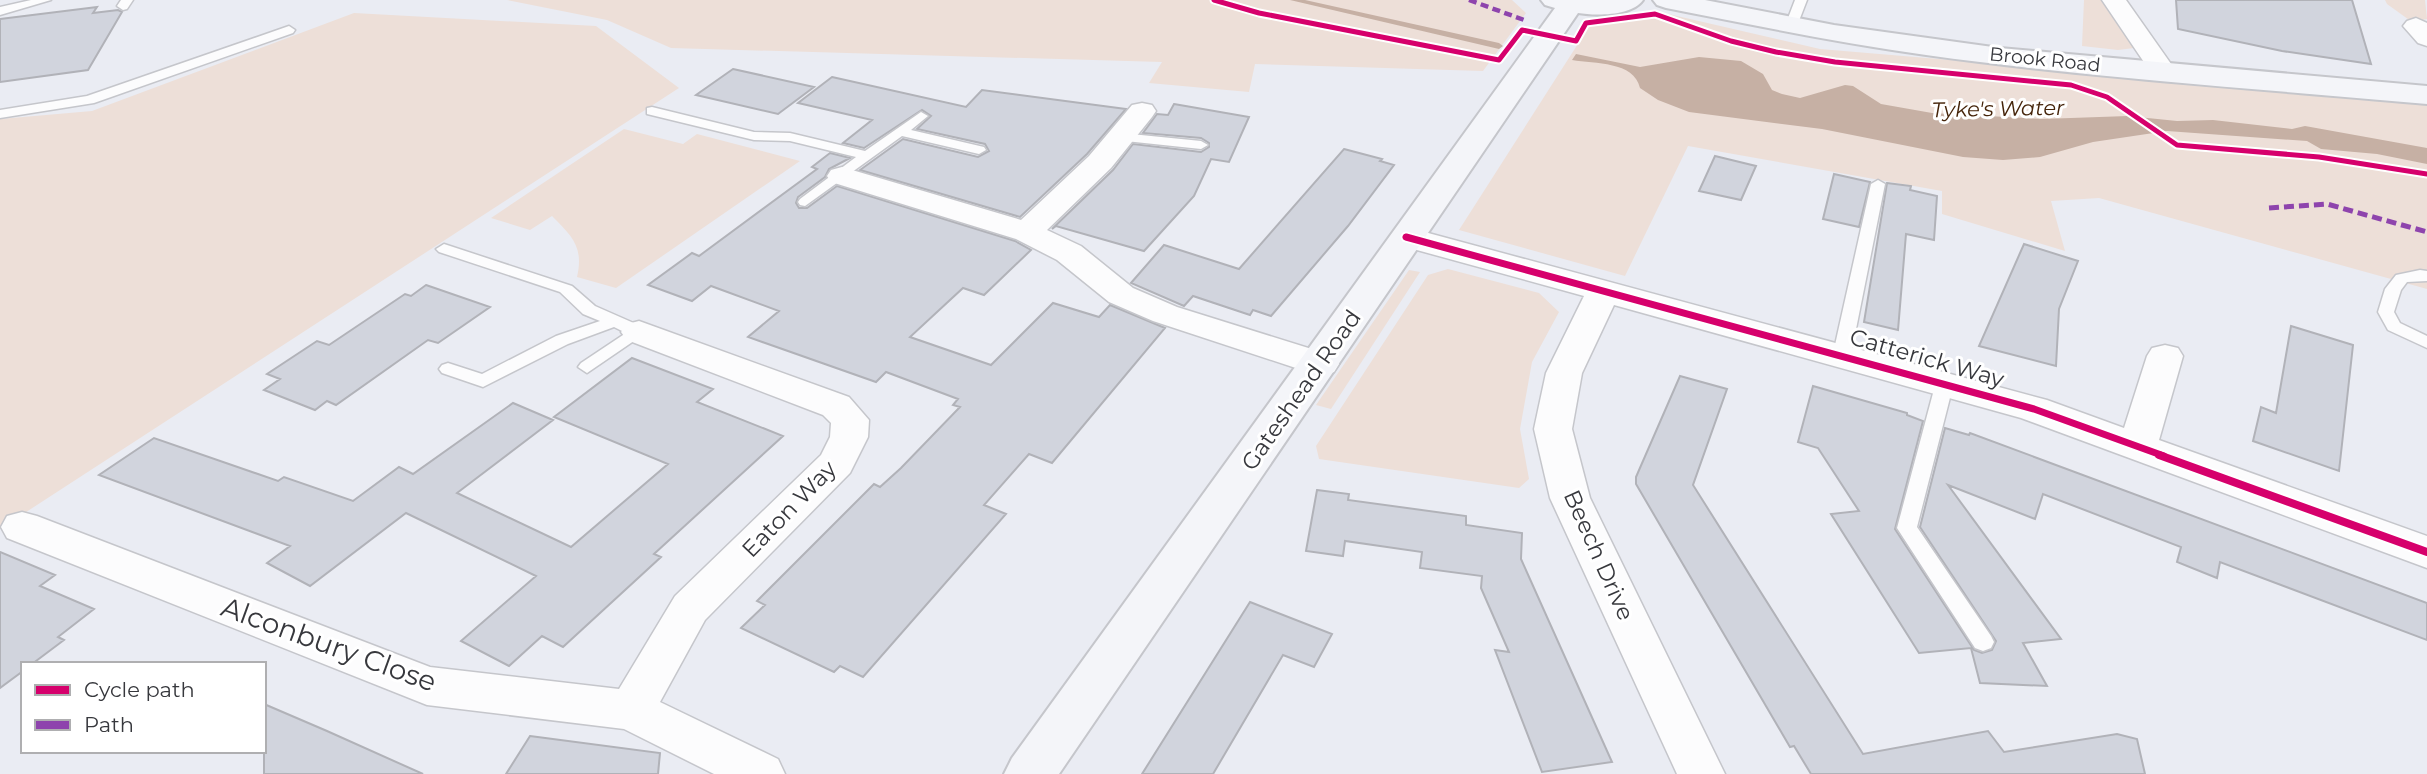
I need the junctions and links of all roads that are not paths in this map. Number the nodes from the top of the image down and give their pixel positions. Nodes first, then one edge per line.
1 (45, 0) edge
2 (1630, 0) edge
3 (1666, 0) edge
4 (1801, 0) edge
5 (2114, 0) edge
6 (1563, 2) edge
7 (0, 11) edge
8 (1791, 26) junction
9 (289, 30) dead end
10 (2163, 71) junction
11 (2427, 95) edge
12 (652, 111) dead end
13 (1142, 111) dead end
14 (0, 114) edge
15 (921, 116) dead end
16 (901, 132) junction
17 (1121, 136) junction
18 (1201, 145) dead end
19 (979, 150) dead end
20 (869, 156) junction
21 (842, 176) junction
22 (1878, 184) dead end
23 (805, 202) dead end
24 (1027, 232) junction
25 (1406, 237) junction
26 (444, 249) dead end
27 (2427, 276) edge
28 (1604, 290) junction
29 (627, 326) junction
30 (2427, 343) edge
31 (1842, 354) junction
32 (2165, 356) dead end
33 (1321, 364) junction
34 (587, 367) dead end
35 (448, 369) dead end
36 (1945, 382) junction
37 (2138, 445) junction
38 (22, 527) dead end
39 (2427, 552) edge
40 (1983, 642) dead end
41 (631, 710) junction
42 (761, 774) edge
43 (1030, 774) edge
44 (1701, 774) edge

1 - 7 lane
2 - 6 street
3 - 8 street, Brook Road
4 - 8 lane
5 - 10 street
6 - 25 street, Gateshead Road
8 - 10 street, Brook Road
9 - 14 lane
10 - 11 street, Brook Road
12 - 20 lane
13 - 17 street
15 - 16 lane
16 - 19 lane
16 - 20 lane
17 - 18 lane
17 - 24 street
20 - 21 lane
21 - 23 lane
21 - 24 street
22 - 31 lane
24 - 33 street
25 - 28 street, Catterick Way
25 - 33 street, Gateshead Road
26 - 29 lane
27 - 30 lane
28 - 31 street, Catterick Way
28 - 44 street, Beech Drive
29 - 34 lane
29 - 35 lane
29 - 41 street, Eaton Way
31 - 36 street, Catterick Way
32 - 37 street
33 - 43 street, Gateshead Road
36 - 37 street, Catterick Way
36 - 40 lane
37 - 39 street, Catterick Way
38 - 41 street, Alconbury Close
41 - 42 street, Alconbury Close

